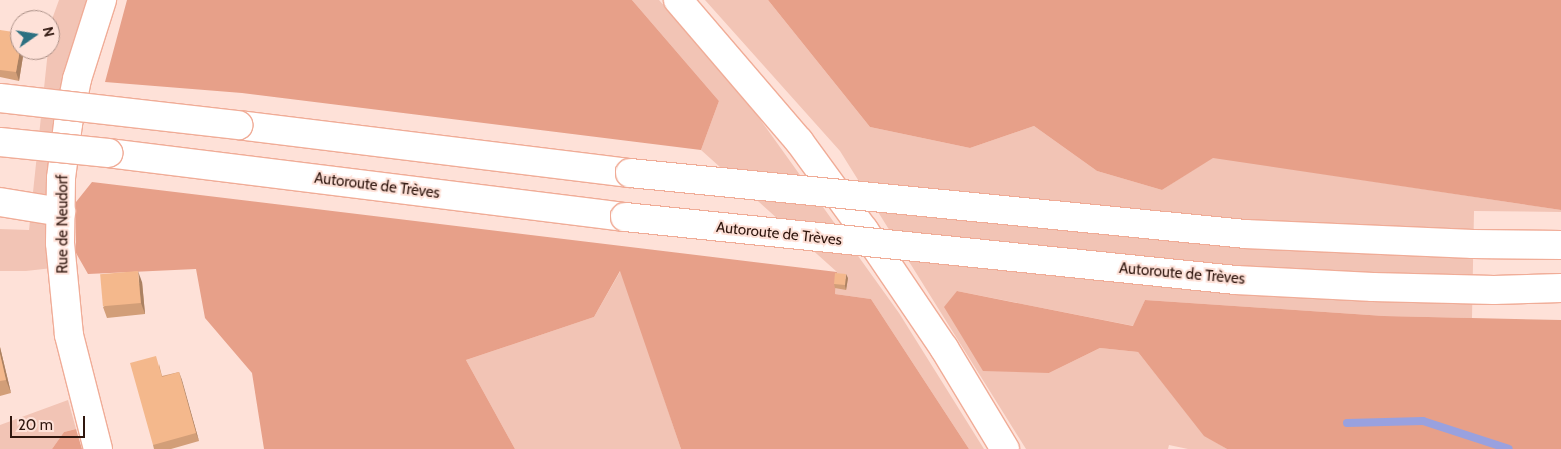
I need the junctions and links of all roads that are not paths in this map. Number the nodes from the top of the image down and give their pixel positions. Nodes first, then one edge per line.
1 (102, 0) edge
2 (678, 0) edge
3 (0, 98) edge
4 (0, 142) edge
5 (0, 202) edge
6 (61, 212) junction
7 (1561, 245) edge
8 (1561, 288) edge
9 (98, 449) edge
10 (1005, 449) edge

1 - 6 main road, Rue de Neudorf
2 - 10 main road
3 - 7 main road, bridge
4 - 8 main road, Autoroute de Trèves, bridge
5 - 6 main road
6 - 9 main road, Rue de Neudorf

